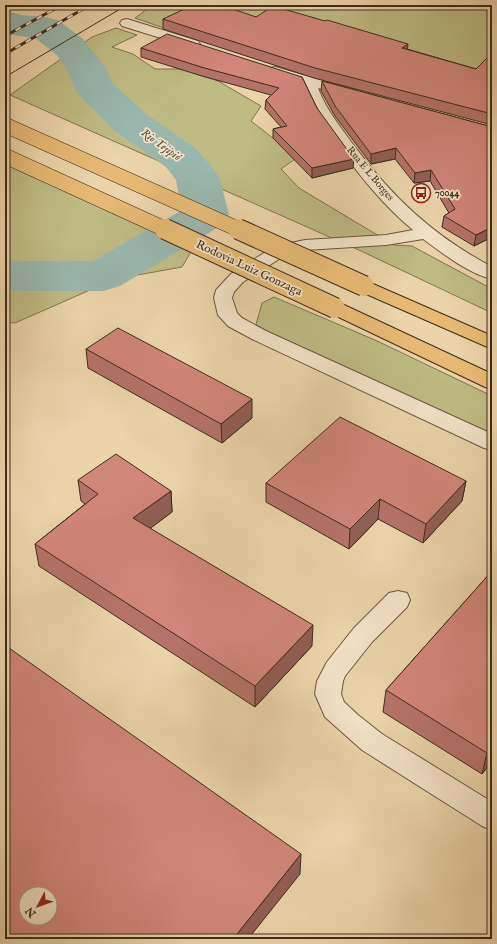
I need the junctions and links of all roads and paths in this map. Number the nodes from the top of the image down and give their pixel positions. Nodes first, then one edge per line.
1 (127, 23) dead end
2 (203, 48) edge
3 (264, 67) edge
4 (310, 82) junction
5 (361, 96) edge
6 (5, 125) edge
7 (5, 156) edge
8 (427, 233) junction
9 (492, 274) edge
10 (492, 343) edge
11 (492, 382) edge
12 (492, 443) edge
13 (398, 600) dead end
14 (492, 817) edge

1 - 2 street
3 - 4 street
4 - 5 street
4 - 8 street, Rua E L Borges
6 - 10 highway, bridge
7 - 11 highway, Rodovia Luiz Gonzaga, bridge
8 - 9 street, Rua E L Borges
8 - 12 street
13 - 14 street

